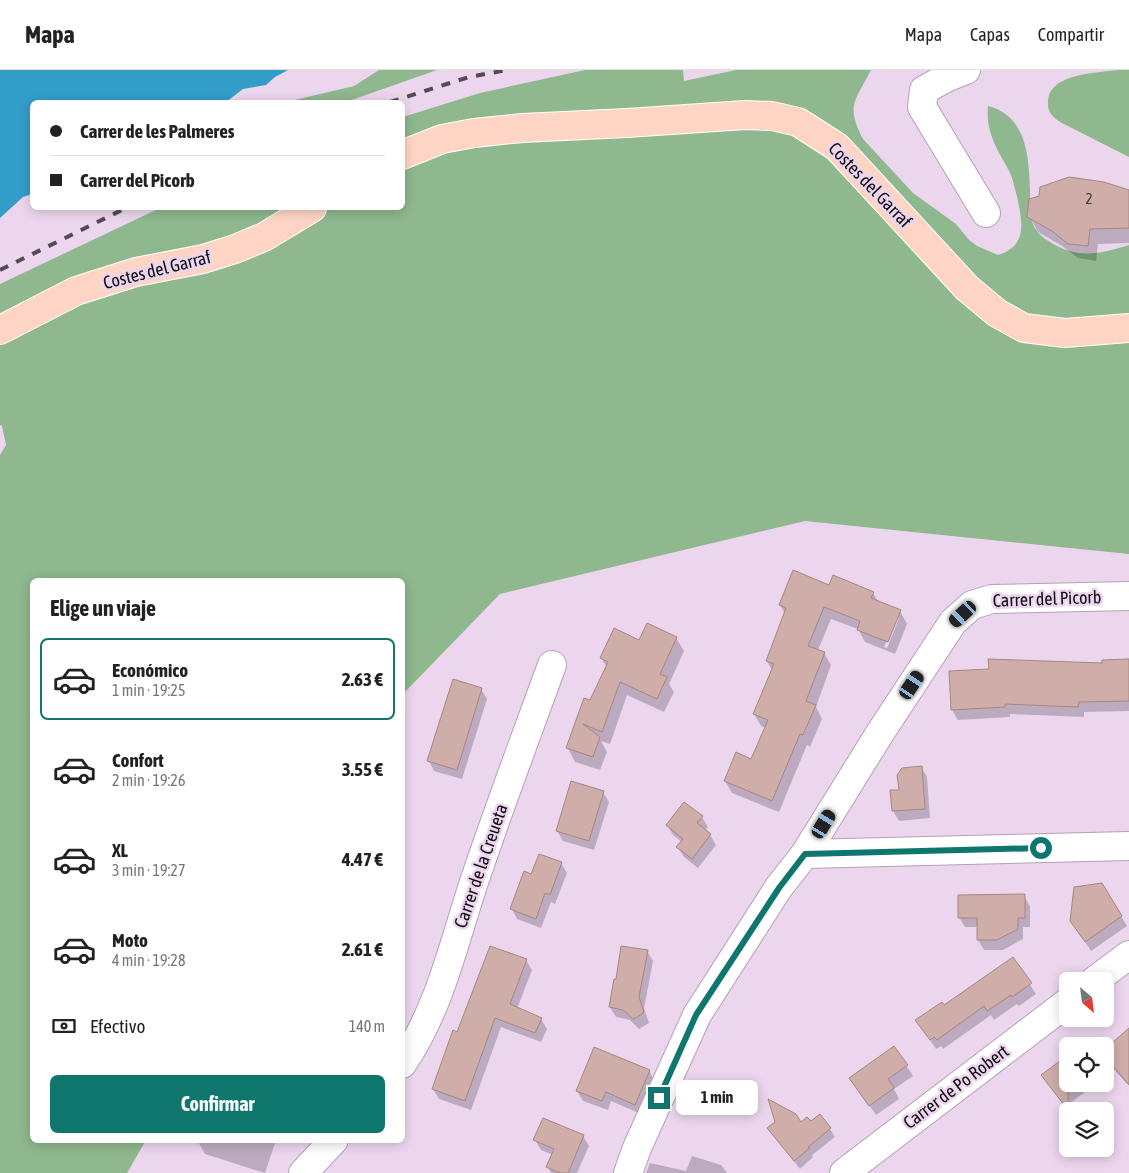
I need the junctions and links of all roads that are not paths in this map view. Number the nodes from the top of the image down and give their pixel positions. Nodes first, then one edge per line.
1 (966, 70) edge
2 (405, 154) edge
3 (309, 210) edge
4 (986, 213) dead end
5 (1129, 328) edge
6 (0, 330) edge
7 (1129, 596) edge
8 (552, 665) dead end
9 (1129, 846) edge
10 (805, 854) junction
11 (1129, 955) edge
12 (1106, 972) edge
13 (1059, 1009) edge
14 (405, 1060) edge
15 (331, 1143) edge
16 (303, 1173) edge
17 (628, 1173) edge
18 (844, 1173) edge

1 - 4 street
2 - 5 main road, Costes del Garraf
3 - 6 main road, Costes del Garraf
7 - 10 street, Carrer del Picorb
8 - 14 street, Carrer de la Creueta
9 - 10 street
10 - 17 street, Carrer del Picorb
11 - 12 street
13 - 18 street, Carrer de Po Robert
15 - 16 street

